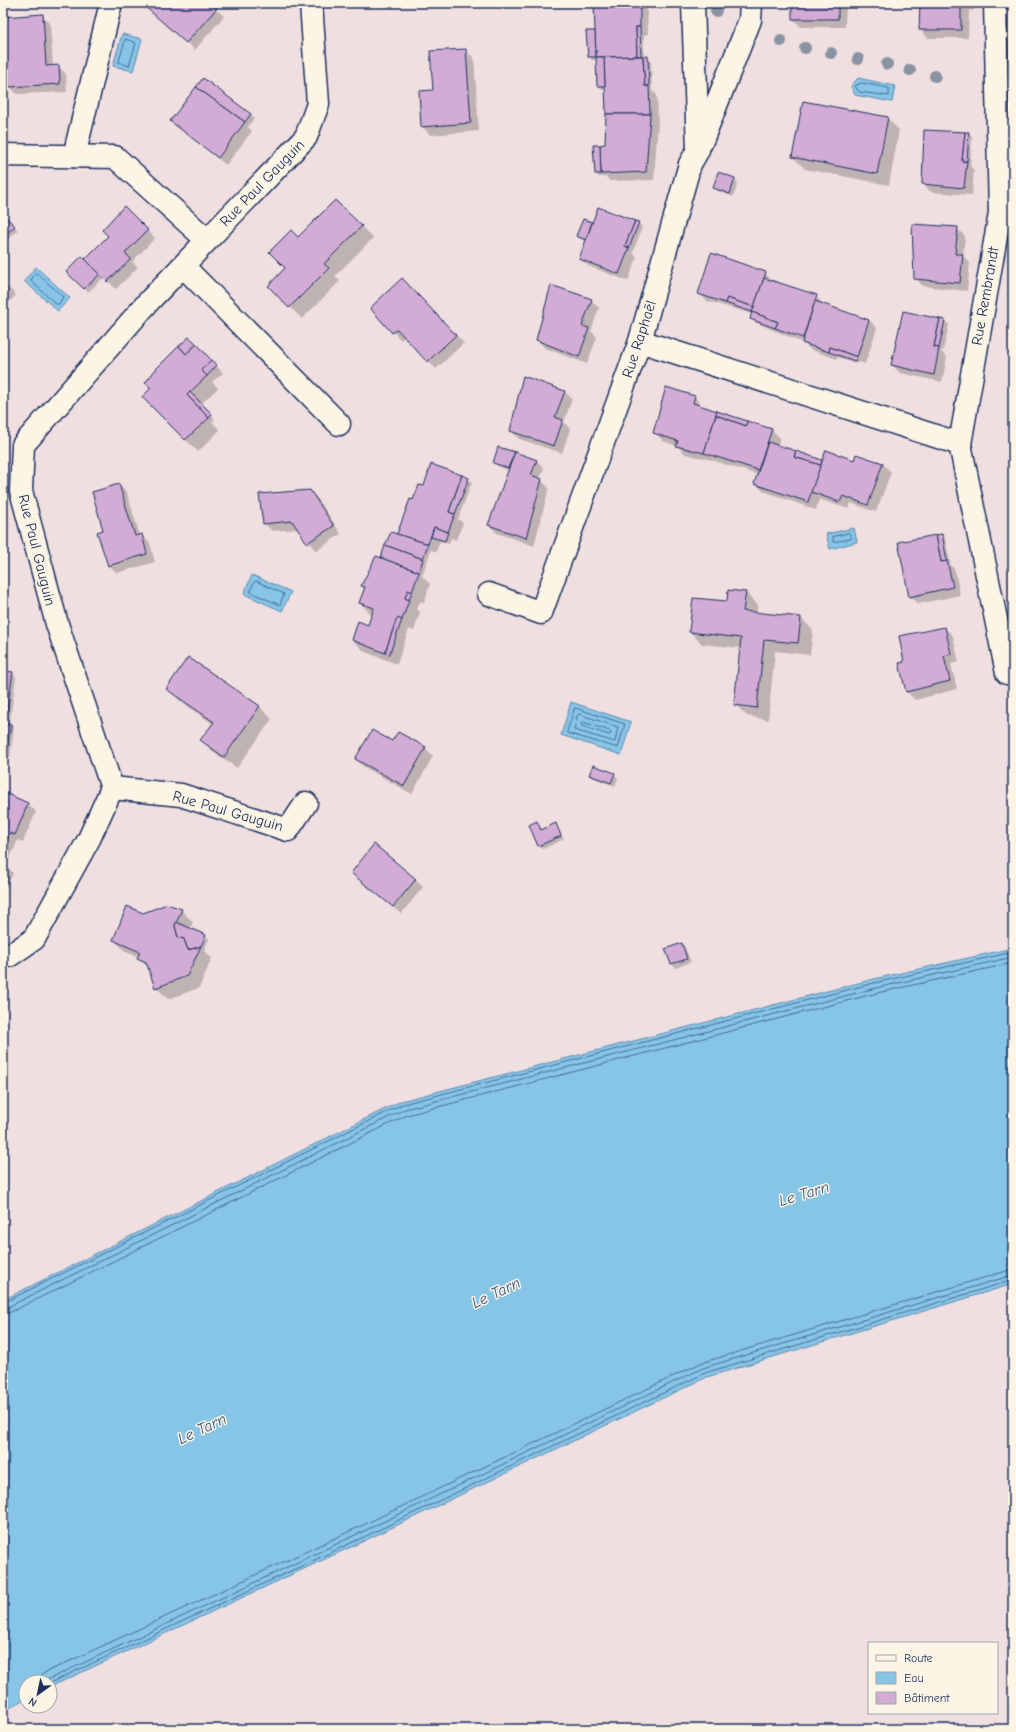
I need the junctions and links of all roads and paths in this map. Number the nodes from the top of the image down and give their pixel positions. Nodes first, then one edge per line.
1 (111, 3) edge
2 (311, 3) edge
3 (693, 3) edge
4 (751, 3) edge
5 (995, 3) edge
6 (698, 150) junction
7 (3, 155) edge
8 (74, 156) junction
9 (207, 240) junction
10 (183, 266) junction
11 (640, 341) junction
12 (339, 424) dead end
13 (960, 444) junction
14 (489, 594) dead end
15 (1007, 673) dead end
16 (112, 788) junction
17 (306, 803) dead end
18 (3, 956) edge

1 - 8 street
2 - 9 street, Rue Paul Gauguin
3 - 6 street, Rue Raphaël
4 - 6 street
5 - 13 street, Rue Rembrandt
6 - 11 street, Rue Raphaël
7 - 8 street
8 - 9 street
9 - 10 street, Rue Paul Gauguin
10 - 12 street
10 - 16 street, Rue Paul Gauguin
11 - 13 street
11 - 14 street, Rue Raphaël
13 - 15 street, Rue Rembrandt
16 - 17 street, Rue Paul Gauguin
16 - 18 street

